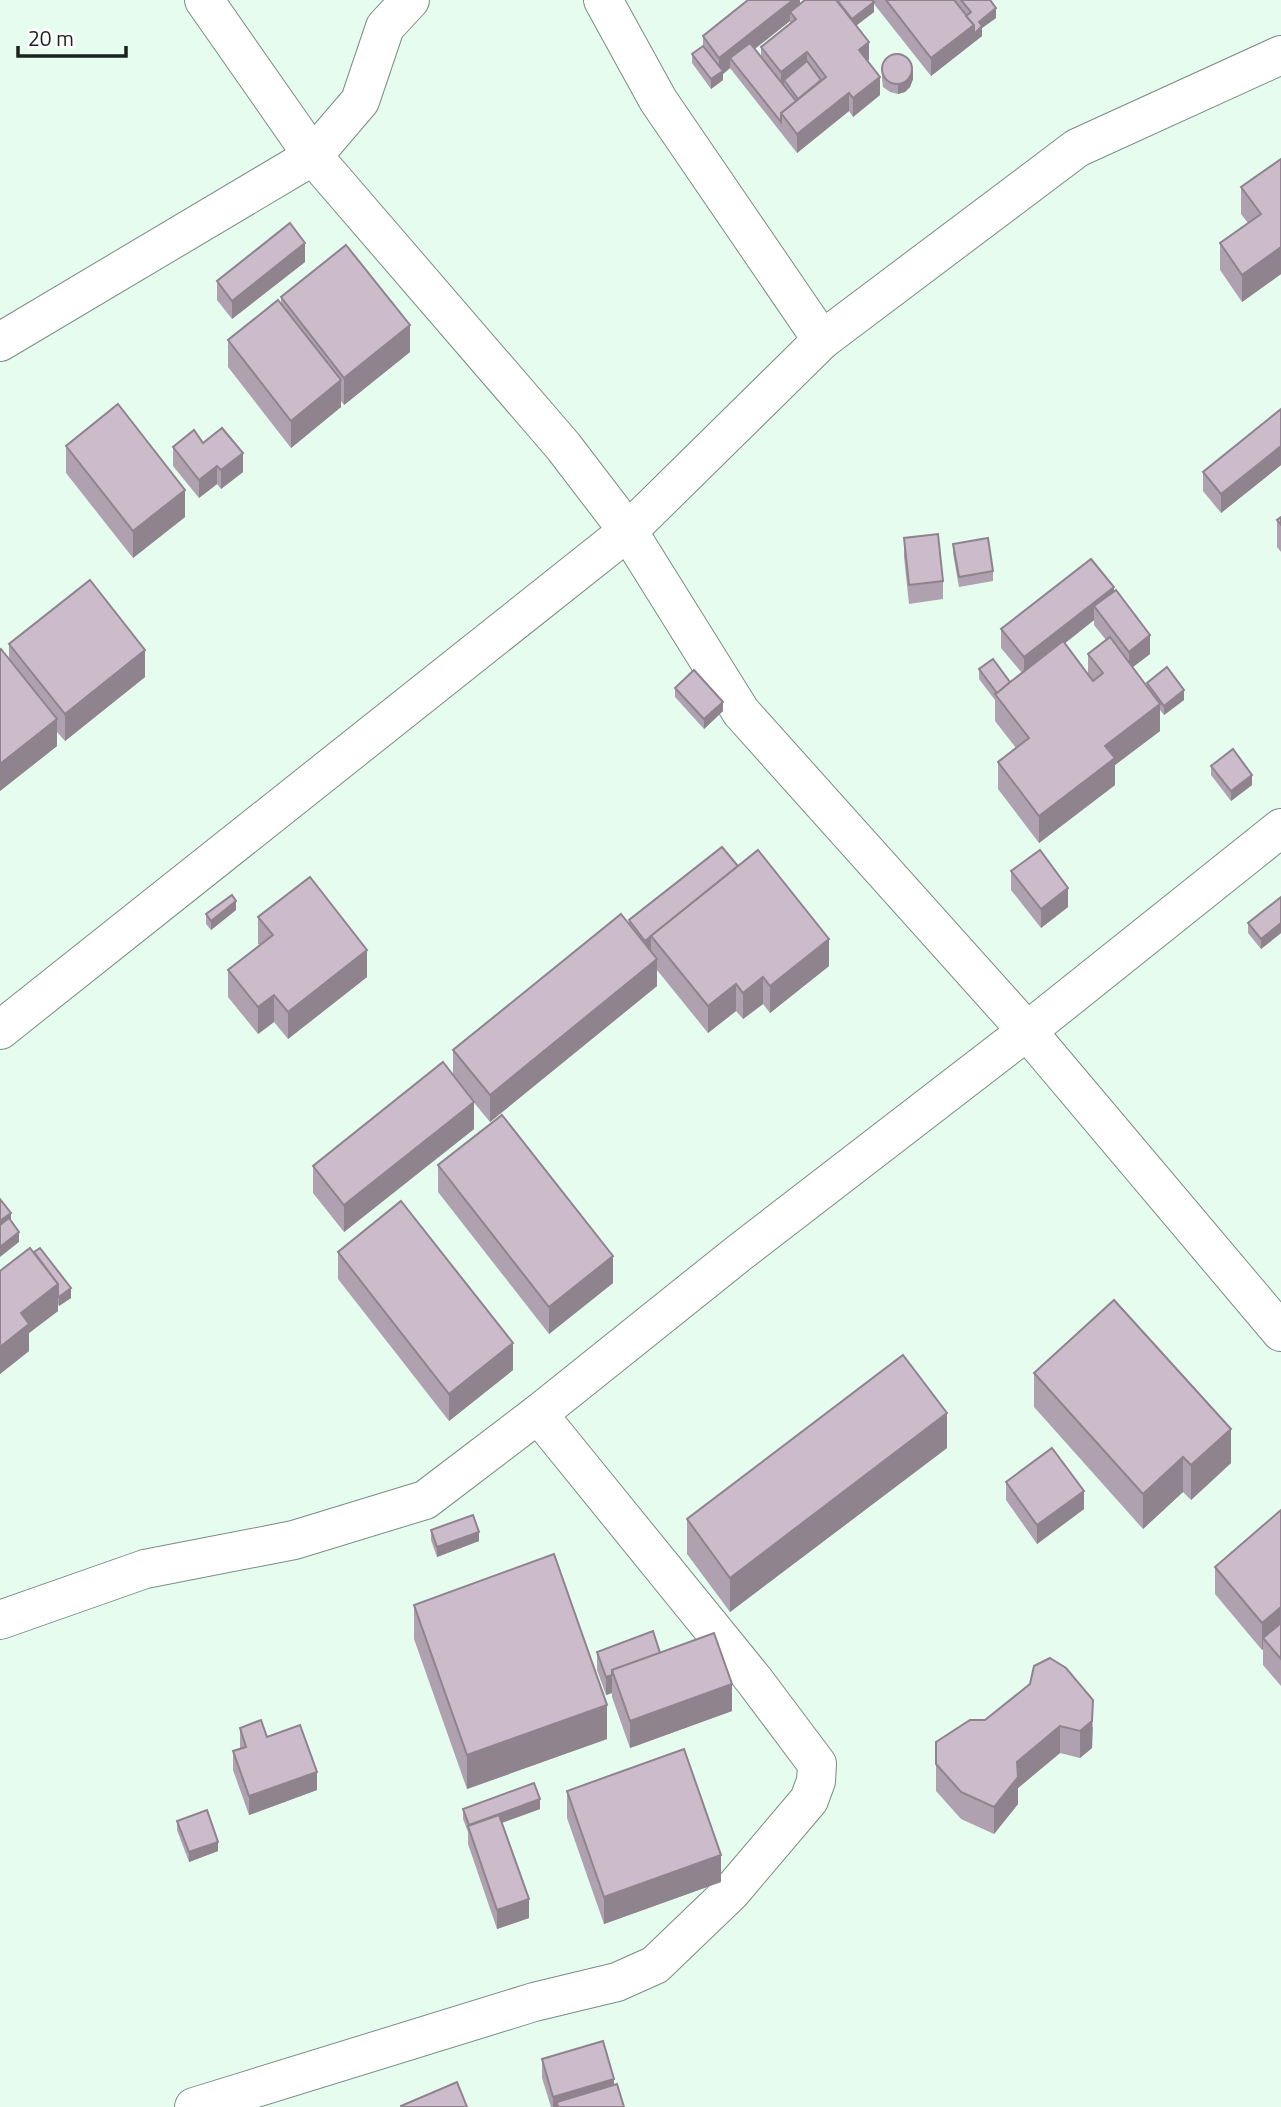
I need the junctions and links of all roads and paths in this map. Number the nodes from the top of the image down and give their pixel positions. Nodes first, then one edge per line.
1 (204, 0) edge
2 (410, 0) edge
3 (603, 0) edge
4 (1281, 55) edge
5 (313, 156) junction
6 (822, 340) junction
7 (0, 342) edge
8 (628, 531) junction
9 (1281, 828) edge
10 (0, 1030) edge
11 (1027, 1031) junction
12 (1281, 1332) edge
13 (538, 1415) junction
14 (0, 1620) edge
15 (194, 2107) edge

1 - 5 street
2 - 5 street
3 - 6 street
4 - 6 street
5 - 7 street
5 - 8 street
6 - 8 street
8 - 10 street
8 - 11 street
9 - 11 street
11 - 12 street
11 - 13 street
13 - 14 street
13 - 15 street

